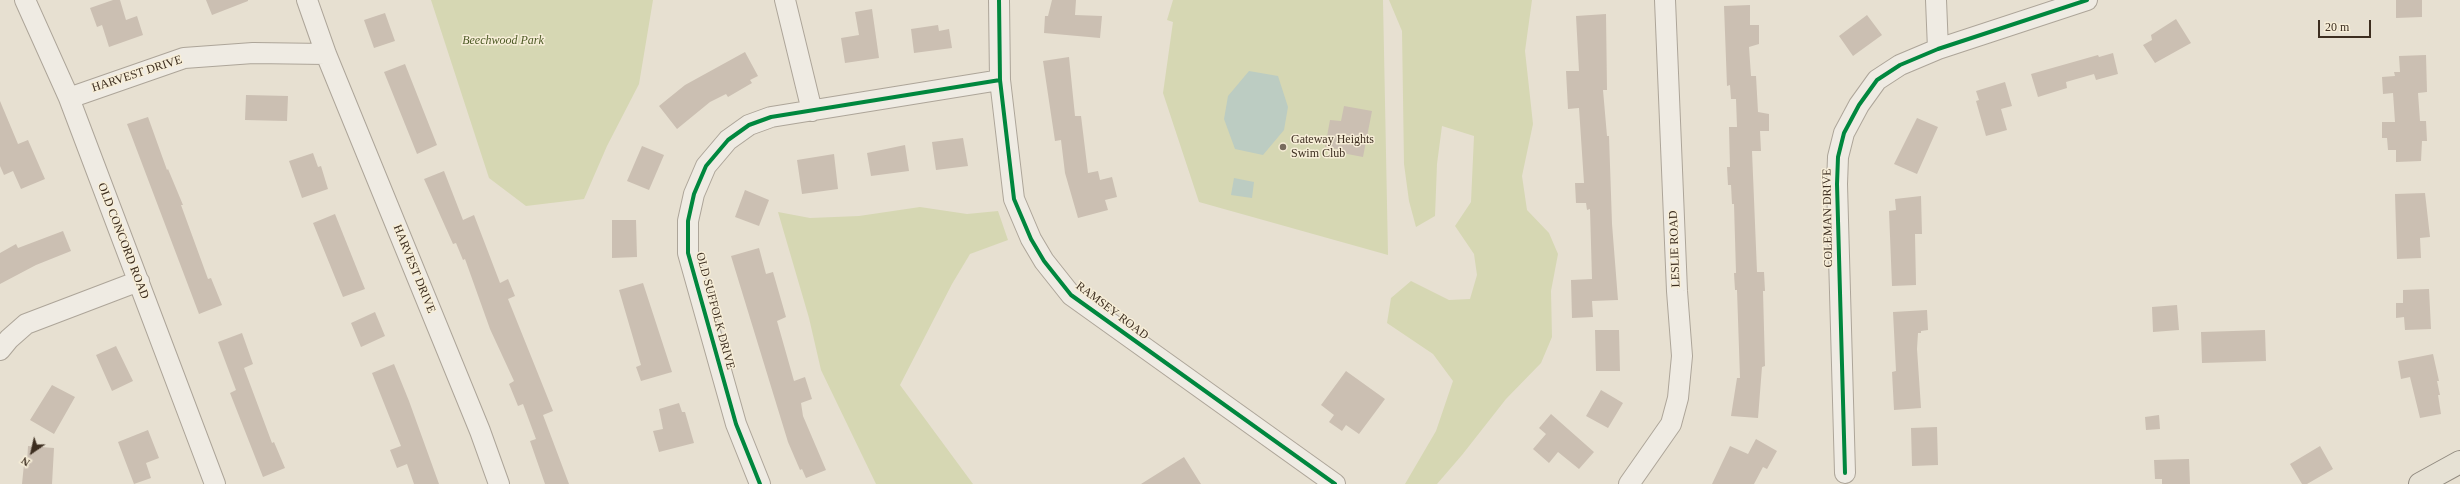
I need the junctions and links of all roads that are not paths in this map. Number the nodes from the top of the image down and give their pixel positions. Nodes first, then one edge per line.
1 (25, 0) edge
2 (307, 0) edge
3 (785, 0) edge
4 (999, 0) edge
5 (1665, 0) edge
6 (1936, 0) edge
7 (2087, 0) edge
8 (1938, 49) junction
9 (326, 54) junction
10 (1000, 80) junction
11 (69, 98) junction
12 (812, 111) junction
13 (139, 281) junction
14 (0, 350) edge
15 (2460, 462) edge
16 (1845, 473) dead end
17 (215, 484) edge
18 (499, 484) edge
19 (760, 484) edge
20 (1335, 484) edge
21 (1629, 484) edge
22 (2420, 484) edge

1 - 11 street, OLD CONCORD ROAD
2 - 9 street, HARVEST DRIVE
3 - 12 street
4 - 10 street, RAMSEY ROAD
5 - 21 street, LESLIE ROAD
6 - 8 street
7 - 8 street, COLEMAN DRIVE
8 - 16 street, COLEMAN DRIVE
9 - 11 street, HARVEST DRIVE
9 - 18 street, HARVEST DRIVE
10 - 12 street, OLD SUFFOLK DRIVE
10 - 20 street, RAMSEY ROAD
11 - 13 street, OLD CONCORD ROAD
12 - 19 street, OLD SUFFOLK DRIVE
13 - 14 street
13 - 17 street, OLD CONCORD ROAD
15 - 22 main road

